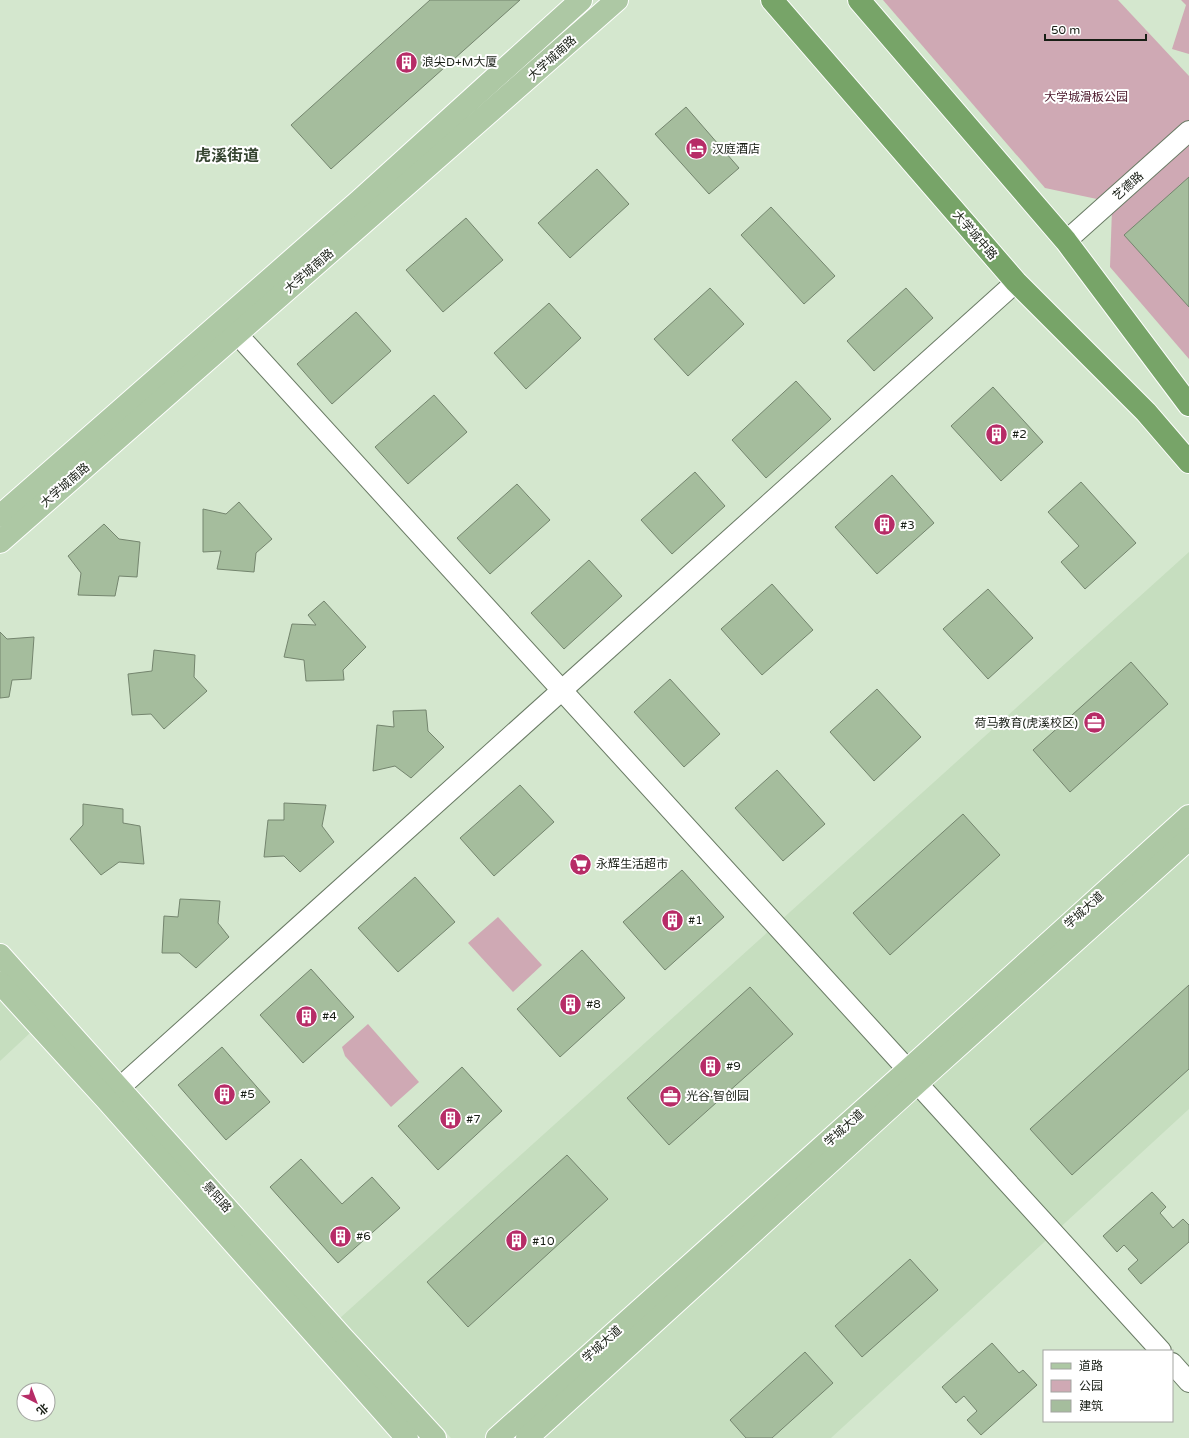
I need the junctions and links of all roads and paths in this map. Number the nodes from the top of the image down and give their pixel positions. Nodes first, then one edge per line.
1 (581, 0) edge
2 (617, 0) edge
3 (754, 0) edge
4 (772, 0) edge
5 (862, 2) edge
6 (796, 28) junction
7 (1188, 139) edge
8 (1066, 241) junction
9 (1016, 282) junction
10 (237, 334) junction
11 (1189, 405) edge
12 (1189, 462) edge
13 (0, 516) edge
14 (0, 542) edge
15 (561, 690) junction
16 (1189, 816) edge
17 (1189, 839) edge
18 (0, 955) edge
19 (0, 983) edge
20 (913, 1077) junction
21 (112, 1093) junction
22 (1160, 1350) edge
23 (1173, 1364) edge
24 (1189, 1382) edge
25 (407, 1438) edge
26 (435, 1438) edge
27 (497, 1438) edge
28 (528, 1438) edge

1 - 13 main road, 大学城南路
2 - 10 main road, 大学城南路
3 - 6 highway
4 - 6 highway, 大学城中路
5 - 8 highway
6 - 9 highway, 大学城中路
7 - 8 street, 艺德路
8 - 11 highway
9 - 12 highway, 大学城中路
9 - 15 street
10 - 14 main road, 大学城南路
10 - 15 street
15 - 20 street
15 - 21 street
16 - 20 main road, 学城大道
17 - 20 main road, 学城大道
18 - 21 main road, 景阳路
19 - 21 main road, 景阳路
20 - 22 street
20 - 27 main road, 学城大道
20 - 28 main road, 学城大道
21 - 25 main road, 景阳路
21 - 26 main road, 景阳路
23 - 24 street

